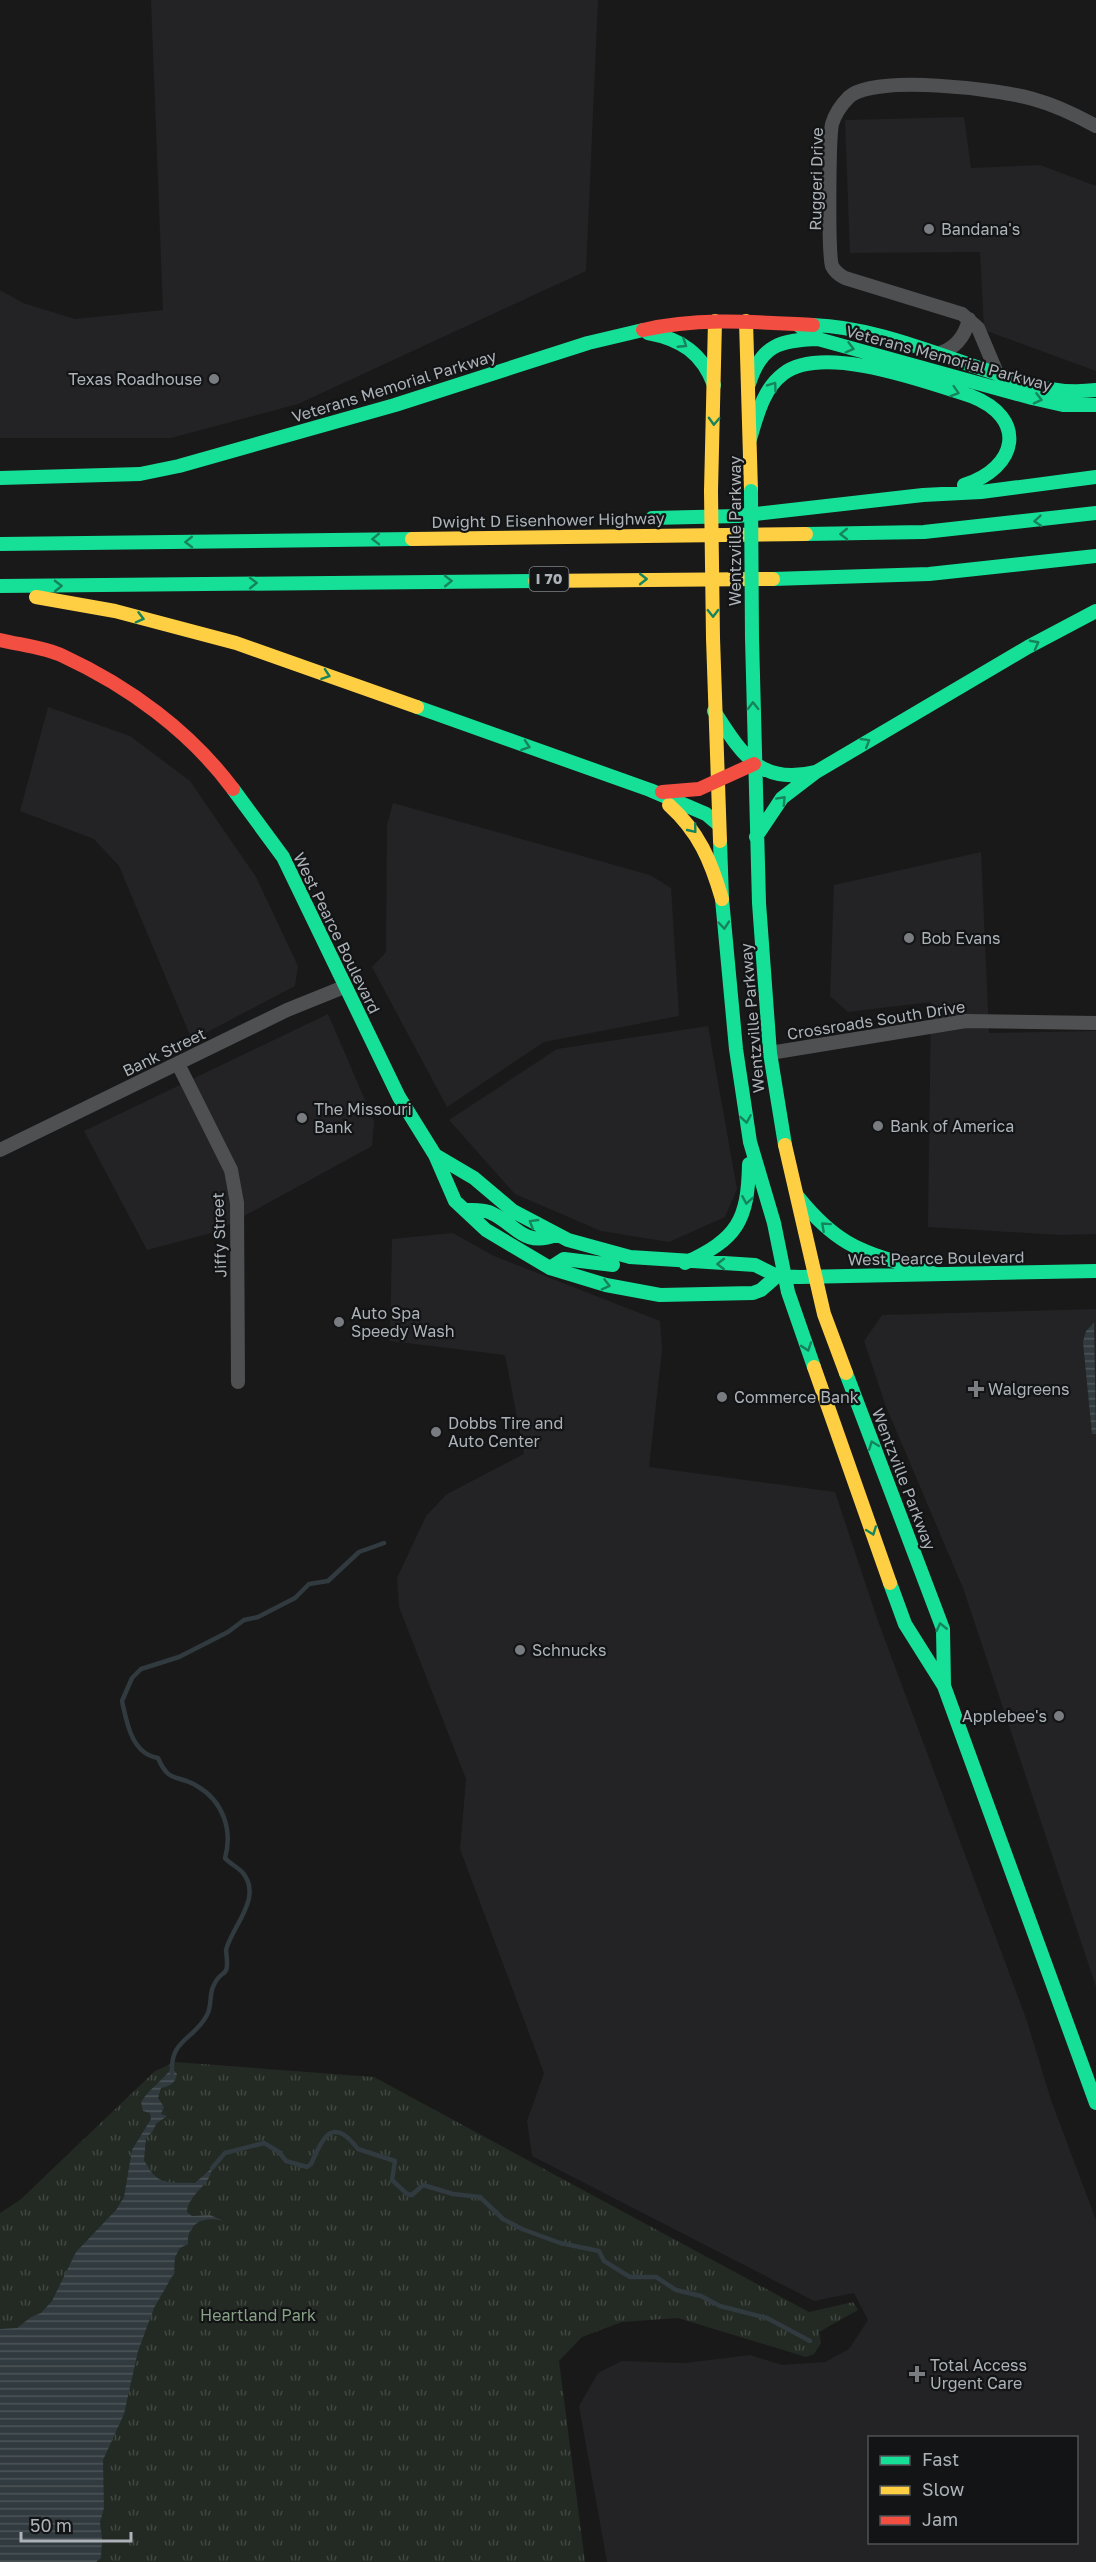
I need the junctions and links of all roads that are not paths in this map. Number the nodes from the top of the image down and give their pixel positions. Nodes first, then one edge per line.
1 (1096, 126) edge
2 (969, 319) junction
3 (715, 321) junction
4 (746, 321) junction
5 (798, 325) junction
6 (630, 331) junction
7 (818, 339) junction
8 (937, 354) junction
9 (997, 373) junction
10 (714, 387) junction
11 (748, 390) junction
12 (1096, 390) edge
13 (1096, 405) edge
14 (750, 439) junction
15 (1096, 477) edge
16 (0, 478) edge
17 (923, 495) junction
18 (1096, 513) edge
19 (643, 519) dead end
20 (418, 525) dead end
21 (273, 541) junction
22 (0, 544) edge
23 (1096, 556) edge
24 (0, 588) edge
25 (1096, 611) edge
26 (0, 640) edge
27 (714, 711) junction
28 (754, 764) junction
29 (816, 772) junction
30 (717, 784) junction
31 (650, 790) junction
32 (719, 825) junction
33 (756, 837) junction
34 (722, 899) junction
35 (344, 987) junction
36 (1096, 1023) edge
37 (770, 1053) junction
38 (178, 1064) junction
39 (750, 1142) junction
40 (0, 1150) edge
41 (435, 1155) junction
42 (795, 1193) junction
43 (465, 1210) junction
44 (556, 1235) junction
45 (679, 1262) junction
46 (550, 1268) junction
47 (1096, 1271) edge
48 (935, 1274) junction
49 (781, 1276) junction
50 (816, 1277) junction
51 (238, 1382) dead end
52 (944, 1686) junction
53 (1096, 2103) edge

1 - 2 street, Ruggeri Drive
2 - 8 street
2 - 9 street
3 - 4 main road, Veterans Memorial Parkway
3 - 6 main road, Veterans Memorial Parkway
3 - 10 main road, Wentzville Parkway
4 - 5 main road, Veterans Memorial Parkway
4 - 11 main road, Wentzville Parkway
5 - 7 main road, Veterans Memorial Parkway
5 - 8 main road, Veterans Memorial Parkway
6 -> 10 main road
6 - 16 main road, Veterans Memorial Parkway
7 - 11 main road
7 -> 13 main road, Veterans Memorial Parkway
8 - 9 main road, Veterans Memorial Parkway
9 - 12 main road, Veterans Memorial Parkway
10 -> 27 main road, Wentzville Parkway, bridge
11 - 14 main road, Wentzville Parkway
14 -> 17 main road
28 -> 14 main road, Wentzville Parkway, bridge
15 - 17 main road
17 - 19 main road
18 -> 21 main road, Dwight D Eisenhower Highway
20 - 21 main road
21 -> 22 main road, Dwight D Eisenhower Highway
24 -> 23 main road, I 70
24 -> 31 main road
29 -> 25 main road
26 - 35 main road, West Pearce Boulevard
27 - 28 main road
27 - 30 main road, Wentzville Parkway
28 - 29 main road
28 - 30 main road
28 - 33 main road, Wentzville Parkway
33 -> 29 main road
30 - 31 main road
30 - 32 main road, Wentzville Parkway
31 - 32 main road
31 -> 34 main road
32 - 34 main road, Wentzville Parkway
33 - 37 main road, Wentzville Parkway
34 -> 39 main road, Wentzville Parkway
35 - 38 street, Bank Street
35 - 41 main road, West Pearce Boulevard
36 - 37 street, Crossroads South Drive
37 - 42 main road, Wentzville Parkway
38 - 40 street, Bank Street
38 - 51 street, Jiffy Street
39 -> 45 main road
39 - 49 main road, Wentzville Parkway
41 - 43 main road, West Pearce Boulevard
44 -> 41 main road, West Pearce Boulevard
48 -> 42 main road
42 - 50 main road, Wentzville Parkway
43 - 44 main road
43 - 46 main road, West Pearce Boulevard
44 - 45 main road, West Pearce Boulevard
45 - 46 main road
49 -> 45 main road, West Pearce Boulevard
46 -> 49 main road, West Pearce Boulevard
47 - 48 main road, West Pearce Boulevard
48 - 50 main road, West Pearce Boulevard
49 - 50 main road, West Pearce Boulevard
49 -> 52 main road, Wentzville Parkway
52 -> 50 main road, Wentzville Parkway
52 - 53 main road, Wentzville Parkway

